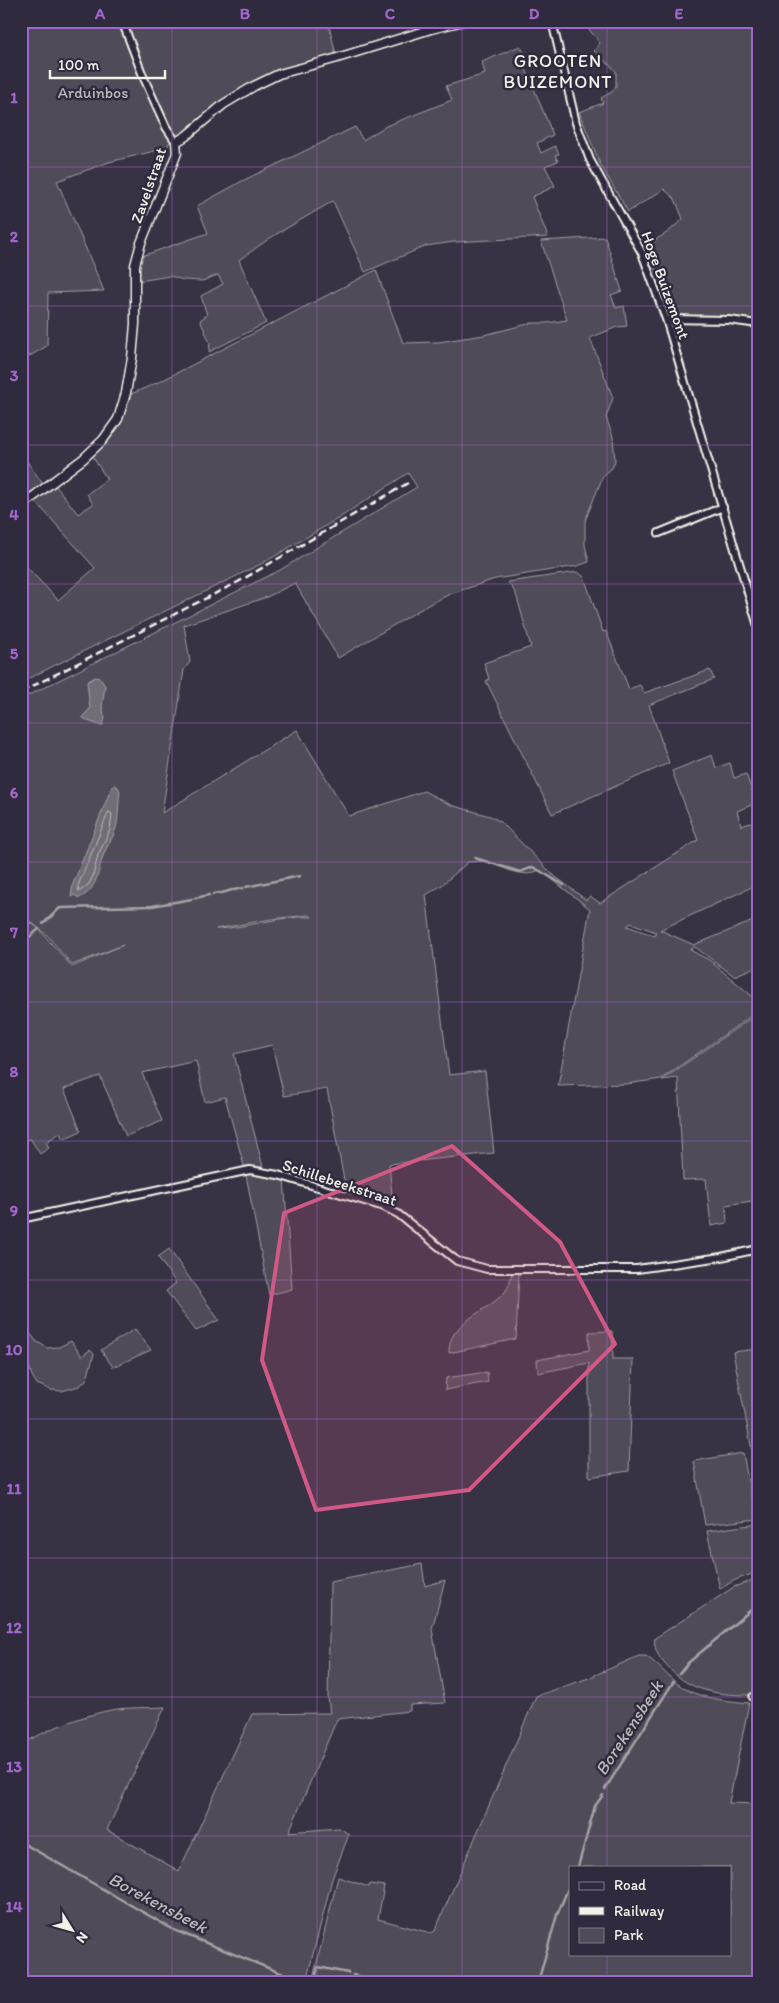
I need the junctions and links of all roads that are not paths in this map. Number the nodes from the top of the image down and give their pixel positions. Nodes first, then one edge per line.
1 (122, 21) edge
2 (463, 21) edge
3 (552, 21) edge
4 (176, 142) junction
5 (666, 319) junction
6 (758, 324) edge
7 (21, 506) edge
8 (723, 507) junction
9 (659, 533) dead end
10 (758, 626) edge
11 (21, 1219) edge
12 (758, 1249) edge

1 - 4 street
2 - 4 street, Zavelstraat
3 - 5 street, Hoge Buizemont
4 - 7 street, Zavelstraat
5 - 6 street
5 - 8 street, Hoge Buizemont
8 - 9 street
8 - 10 street, Hoge Buizemont
11 - 12 street, Schillebeekstraat

